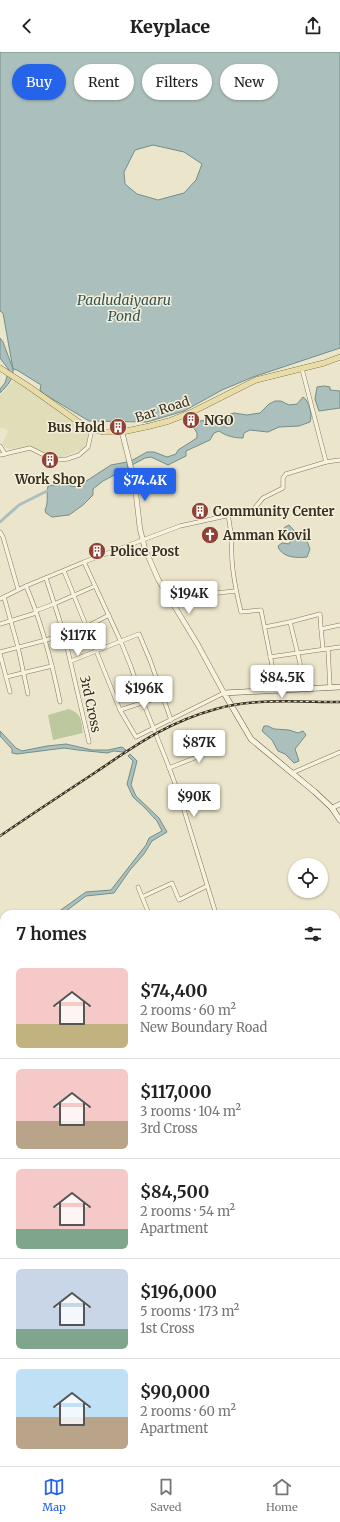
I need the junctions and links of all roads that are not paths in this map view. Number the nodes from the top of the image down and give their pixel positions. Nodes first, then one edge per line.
1 (340, 357) edge
2 (0, 368) edge
3 (302, 369) junction
4 (92, 429) junction
5 (122, 432) junction
6 (0, 446) edge
7 (5, 454) junction
8 (0, 455) edge
9 (340, 460) edge
10 (326, 462) junction
11 (228, 516) junction
12 (0, 532) edge
13 (143, 540) junction
14 (84, 562) junction
15 (64, 571) junction
16 (46, 578) junction
17 (26, 586) junction
18 (95, 586) junction
19 (18, 589) junction
20 (236, 591) junction
21 (74, 596) junction
22 (2, 598) edge
23 (168, 598) junction
24 (54, 604) junction
25 (35, 612) junction
26 (109, 615) junction
27 (10, 621) junction
28 (290, 622) junction
29 (0, 624) edge
30 (340, 625) edge
31 (86, 627) junction
32 (265, 627) junction
33 (322, 629) junction
34 (64, 634) junction
35 (46, 640) junction
36 (121, 642) junction
37 (18, 647) junction
38 (340, 647) edge
39 (323, 649) junction
40 (328, 649) junction
41 (96, 652) junction
42 (0, 653) edge
43 (297, 653) junction
44 (270, 656) junction
45 (71, 661) junction
46 (52, 666) junction
47 (24, 674) junction
48 (6, 677) junction
49 (330, 687) junction
50 (340, 687) edge
51 (301, 689) junction
52 (277, 690) junction
53 (10, 692) dead end
54 (28, 694) dead end
55 (224, 694) junction
56 (163, 696) junction
57 (60, 702) dead end
58 (143, 702) junction
59 (120, 710) junction
60 (171, 720) junction
61 (154, 728) junction
62 (89, 742) dead end
63 (222, 747) dead end
64 (340, 752) edge
65 (169, 768) junction
66 (292, 773) junction
67 (340, 804) edge
68 (332, 808) junction
69 (340, 820) edge
70 (207, 886) junction
71 (138, 887) dead end
72 (142, 897) junction
73 (147, 910) edge
74 (215, 910) edge

1 - 3 main road, Bar Road
2 - 4 main road, Bar Road
3 - 5 main road, Bar Road
3 - 10 street
4 - 5 main road, Bar Road
4 - 7 street
5 - 13 street
6 - 7 street
7 - 8 street
9 - 10 street
10 - 11 street
11 - 13 street
11 - 20 street
12 - 19 street
13 - 14 street
13 - 23 street
14 - 15 street
14 - 18 street
15 - 16 street
15 - 21 street
16 - 17 street
16 - 24 street, 3rd Cross
17 - 19 street
17 - 25 street
18 - 21 street
18 - 26 street
19 - 22 street
20 - 23 street
20 - 32 street
21 - 24 street
21 - 31 street
22 - 27 street
23 - 55 street
24 - 25 street
24 - 34 street, 3rd Cross
25 - 27 street
25 - 35 street
26 - 31 street
26 - 36 street
27 - 29 street
27 - 37 street
28 - 32 street
28 - 33 street
28 - 43 street
30 - 33 street
31 - 34 street
31 - 41 street
32 - 44 street
33 - 39 street
34 - 35 street
34 - 45 street, 3rd Cross
35 - 37 street
35 - 46 street
36 - 41 street
36 - 56 street
36 - 58 street
37 - 42 street
37 - 47 street
38 - 40 street
39 - 40 street
39 - 43 street
40 - 49 street
41 - 45 street
41 - 59 street
42 - 48 street
43 - 44 street
43 - 51 street
44 - 52 street
45 - 62 street, 3rd Cross
46 - 47 street
46 - 57 street
47 - 48 street
47 - 54 street
48 - 53 street
49 - 50 main road
49 - 51 main road
51 - 52 main road
52 - 55 main road
55 - 60 street
55 - 66 main road
56 - 58 street
56 - 60 street
58 - 59 street
58 - 61 street
59 - 61 street
60 - 61 street
61 - 65 street
63 - 65 street
64 - 66 street
65 - 70 street
66 - 68 main road
67 - 68 street
68 - 69 main road
70 - 72 street
70 - 74 street
71 - 72 street
72 - 73 street

